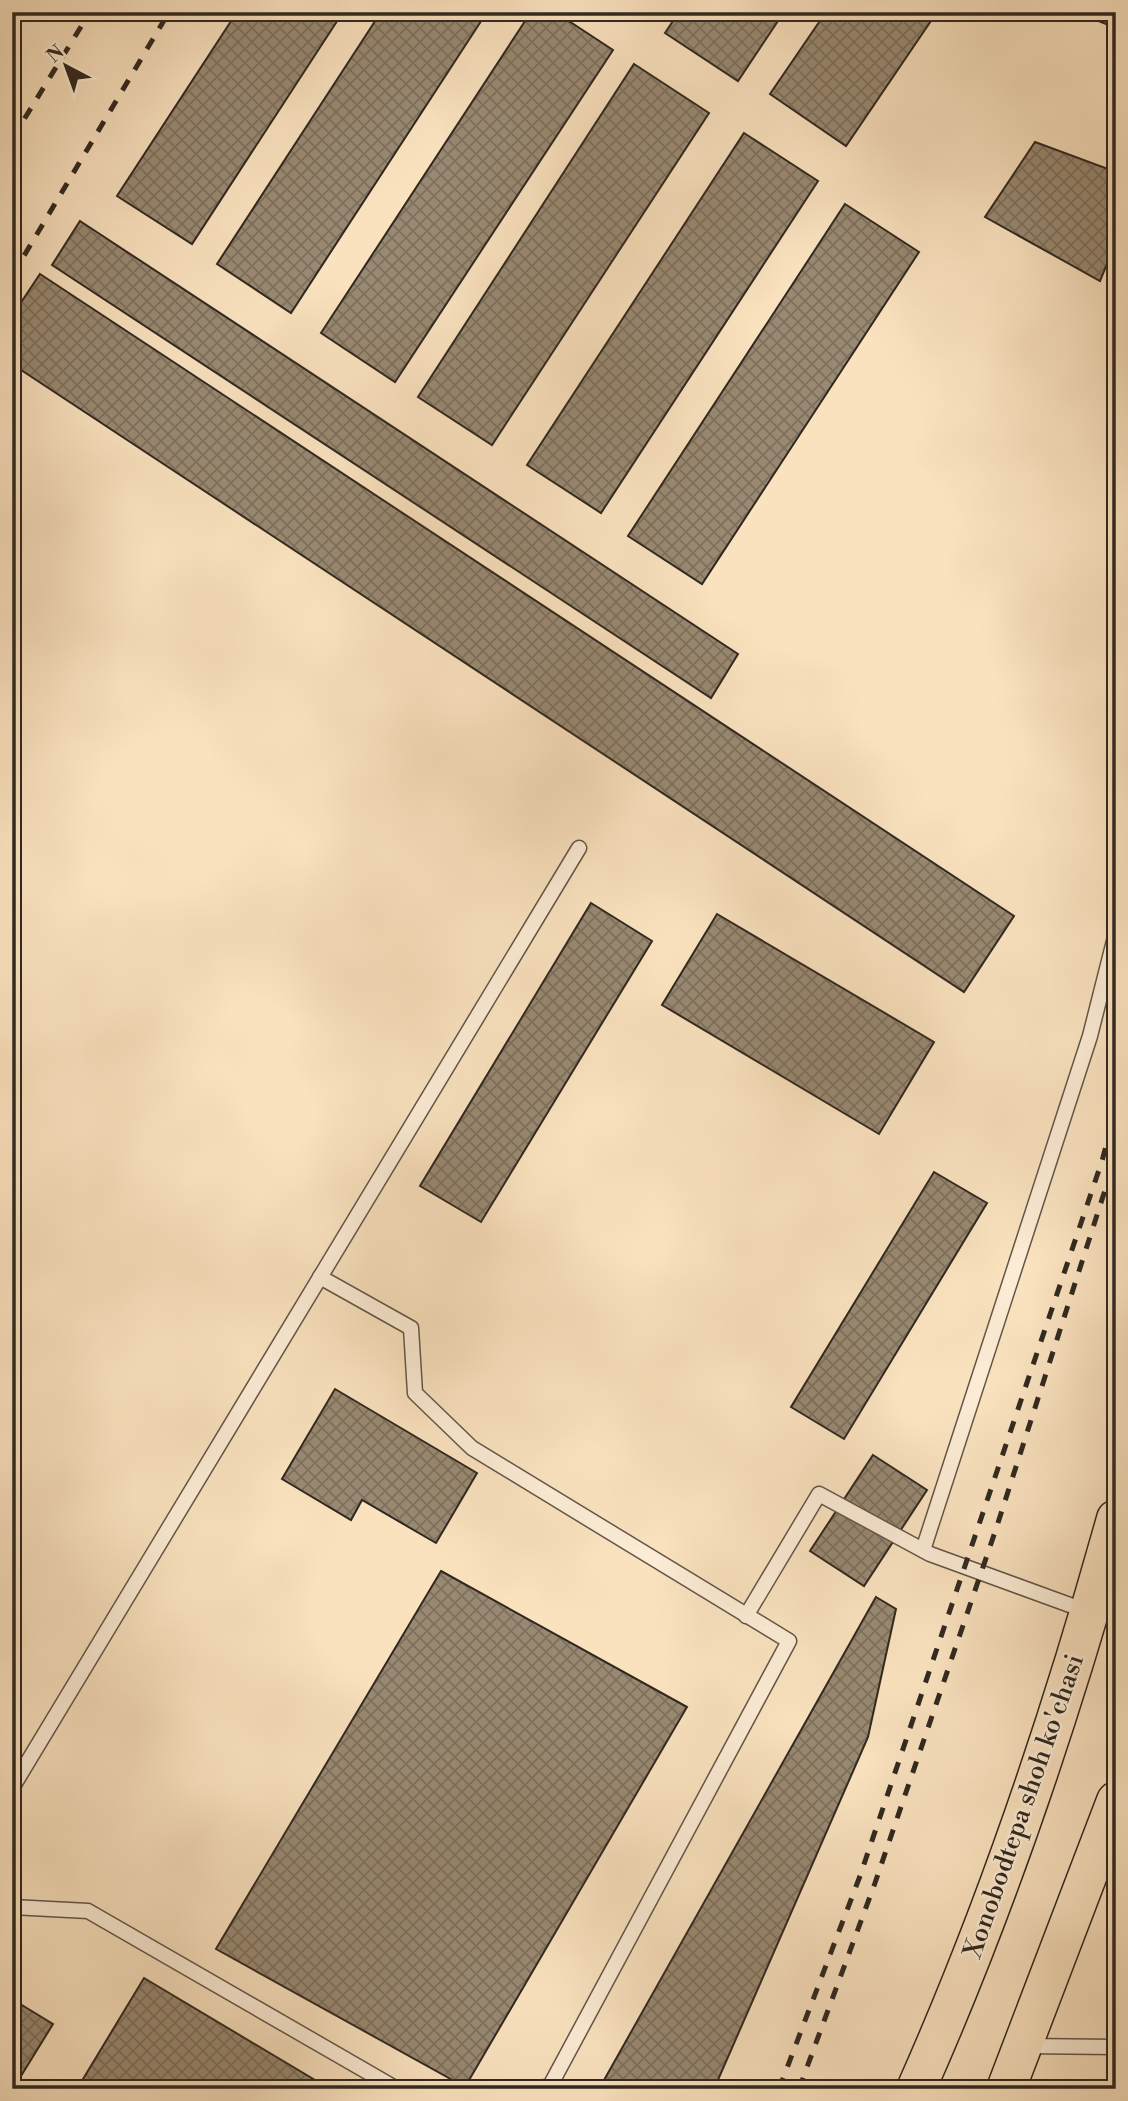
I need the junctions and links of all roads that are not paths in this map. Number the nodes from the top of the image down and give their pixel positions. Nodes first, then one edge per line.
1 (579, 848) dead end
2 (1116, 933) edge
3 (320, 1277) junction
4 (1116, 1519) edge
5 (923, 1550) junction
6 (1090, 1612) junction
7 (747, 1616) junction
8 (12, 1788) edge
9 (1116, 1801) edge
10 (12, 1907) edge
11 (1023, 2046) junction
12 (1116, 2047) edge
13 (397, 2089) edge
14 (534, 2089) edge
15 (916, 2089) edge
16 (1006, 2089) edge

1 - 3 lane
2 - 5 lane
3 - 7 lane
3 - 8 lane
4 - 6 highway, Xonobodtepa shoh ko'chasi
5 - 6 lane
5 - 7 lane
6 - 15 highway, Xonobodtepa shoh ko'chasi
7 - 14 lane
9 - 11 highway
10 - 13 lane
11 - 12 lane
11 - 16 highway

